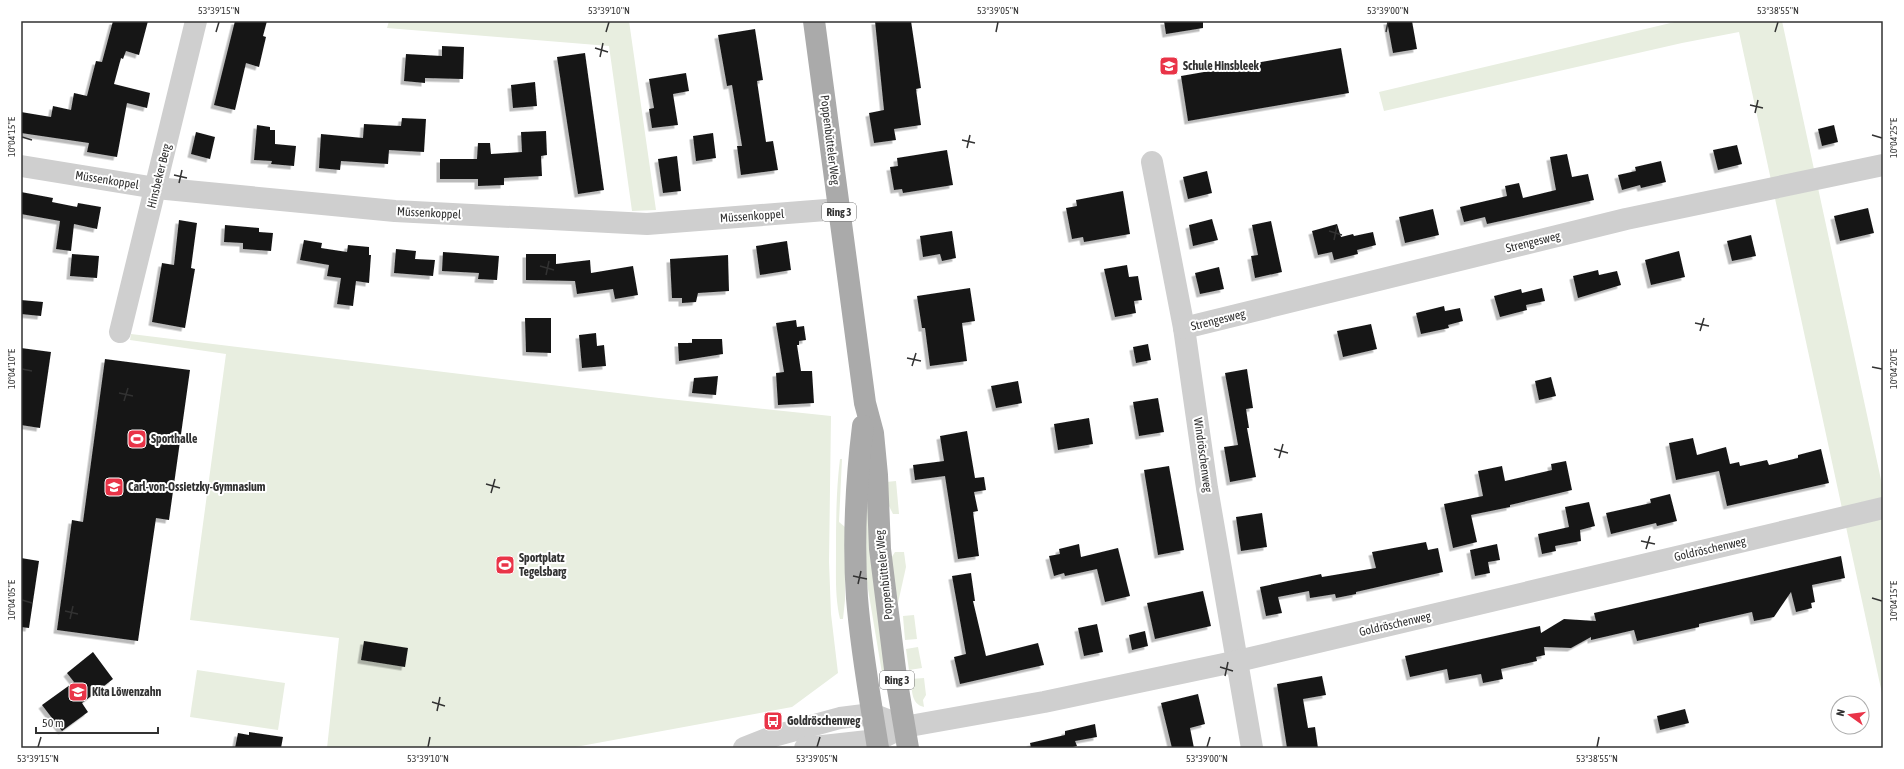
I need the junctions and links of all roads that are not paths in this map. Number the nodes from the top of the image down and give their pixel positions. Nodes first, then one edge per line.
1 (196, 21) edge
2 (814, 21) edge
3 (1152, 162) dead end
4 (1883, 165) edge
5 (21, 166) edge
6 (156, 188) junction
7 (839, 209) junction
8 (1184, 328) junction
9 (120, 332) dead end
10 (866, 402) junction
11 (1883, 508) edge
12 (1238, 661) junction
13 (872, 714) junction
14 (904, 727) junction
15 (878, 744) edge
16 (744, 748) edge
17 (805, 748) edge
18 (908, 748) edge
19 (1252, 748) edge

1 - 6 street, Hinsbeker Berg
2 - 7 main road, Poppenbütteler Weg / Ring 3
3 - 8 street, Windröschenweg
4 - 8 street, Strengesweg
5 - 6 street, Müssenkoppel
6 - 7 street, Müssenkoppel
6 - 9 street, Hinsbeker Berg
7 - 10 main road, Poppenbütteler Weg / Ring 3
8 - 12 street, Windröschenweg
10 - 13 main road, Poppenbütteler Weg / Ring 3
10 - 14 main road, Poppenbütteler Weg / Ring 3
11 - 12 street, Goldröschenweg
12 - 14 street, Goldröschenweg
12 - 19 street, Windröschenweg
13 - 14 street
13 - 15 main road, Poppenbütteler Weg / Ring 3
13 - 16 street
14 - 15 street, Goldröschenweg
14 - 18 main road, Poppenbütteler Weg / Ring 3
15 - 17 street, Goldröschenweg

